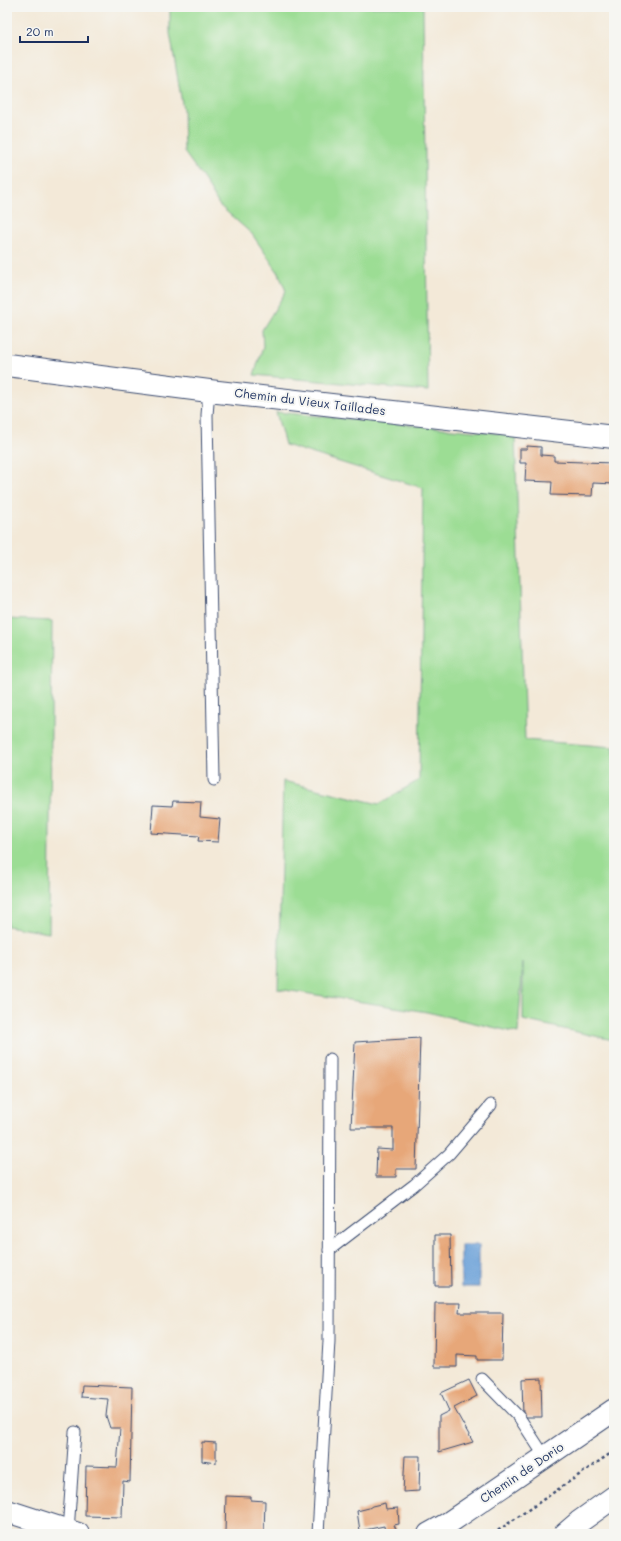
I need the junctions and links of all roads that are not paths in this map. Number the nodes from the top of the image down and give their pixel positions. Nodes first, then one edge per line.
1 (7, 365) edge
2 (209, 391) junction
3 (614, 437) edge
4 (214, 780) dead end
5 (330, 1059) dead end
6 (490, 1105) dead end
7 (329, 1250) junction
8 (482, 1379) dead end
9 (614, 1410) edge
10 (75, 1432) dead end
11 (545, 1457) junction
12 (614, 1497) edge
13 (7, 1511) edge
14 (73, 1532) edge
15 (318, 1534) edge
16 (429, 1534) edge
17 (565, 1534) edge

1 - 2 street, Chemin du Vieux Taillades
2 - 3 street, Chemin du Vieux Taillades
2 - 4 lane
5 - 7 lane
6 - 7 lane
7 - 15 lane
8 - 11 lane
9 - 11 street, Chemin de Dorio
10 - 14 lane
11 - 16 street, Chemin de Dorio
12 - 17 street
13 - 14 street

